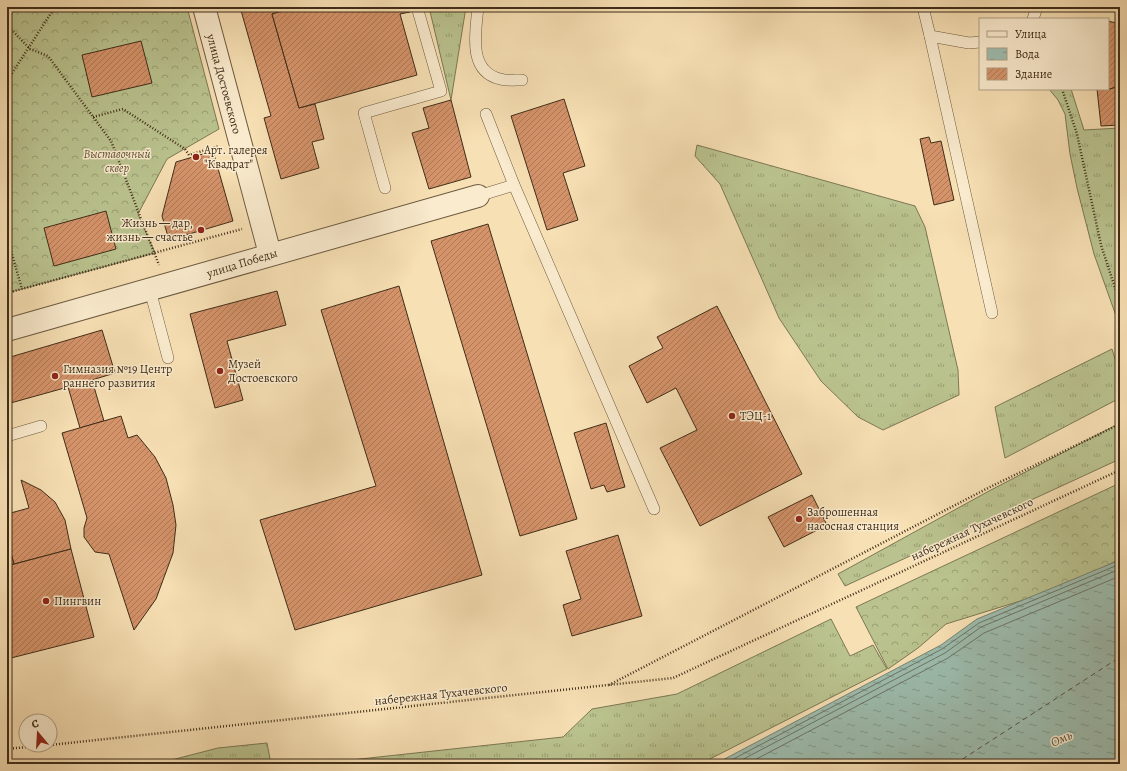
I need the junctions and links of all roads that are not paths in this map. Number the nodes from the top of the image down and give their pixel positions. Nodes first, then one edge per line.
1 (204, 7) edge
2 (417, 7) edge
3 (478, 7) edge
4 (923, 7) edge
5 (1037, 7) edge
6 (1033, 18) edge
7 (930, 36) junction
8 (979, 42) edge
9 (522, 80) dead end
10 (486, 114) dead end
11 (514, 185) junction
12 (385, 188) dead end
13 (478, 196) joint
14 (270, 254) junction
15 (158, 288) junction
16 (992, 313) dead end
17 (7, 330) edge
18 (168, 358) dead end
19 (41, 426) dead end
20 (7, 436) edge
21 (654, 508) dead end

1 - 14 street, улица Достоевского
2 - 12 lane
3 - 9 lane
4 - 7 lane
5 - 6 lane
7 - 8 lane
7 - 16 lane
10 - 11 lane
11 - 13 lane
11 - 21 lane
13 - 14 street, улица Победы
14 - 15 street, улица Победы
15 - 17 street, улица Победы
15 - 18 lane
19 - 20 lane

